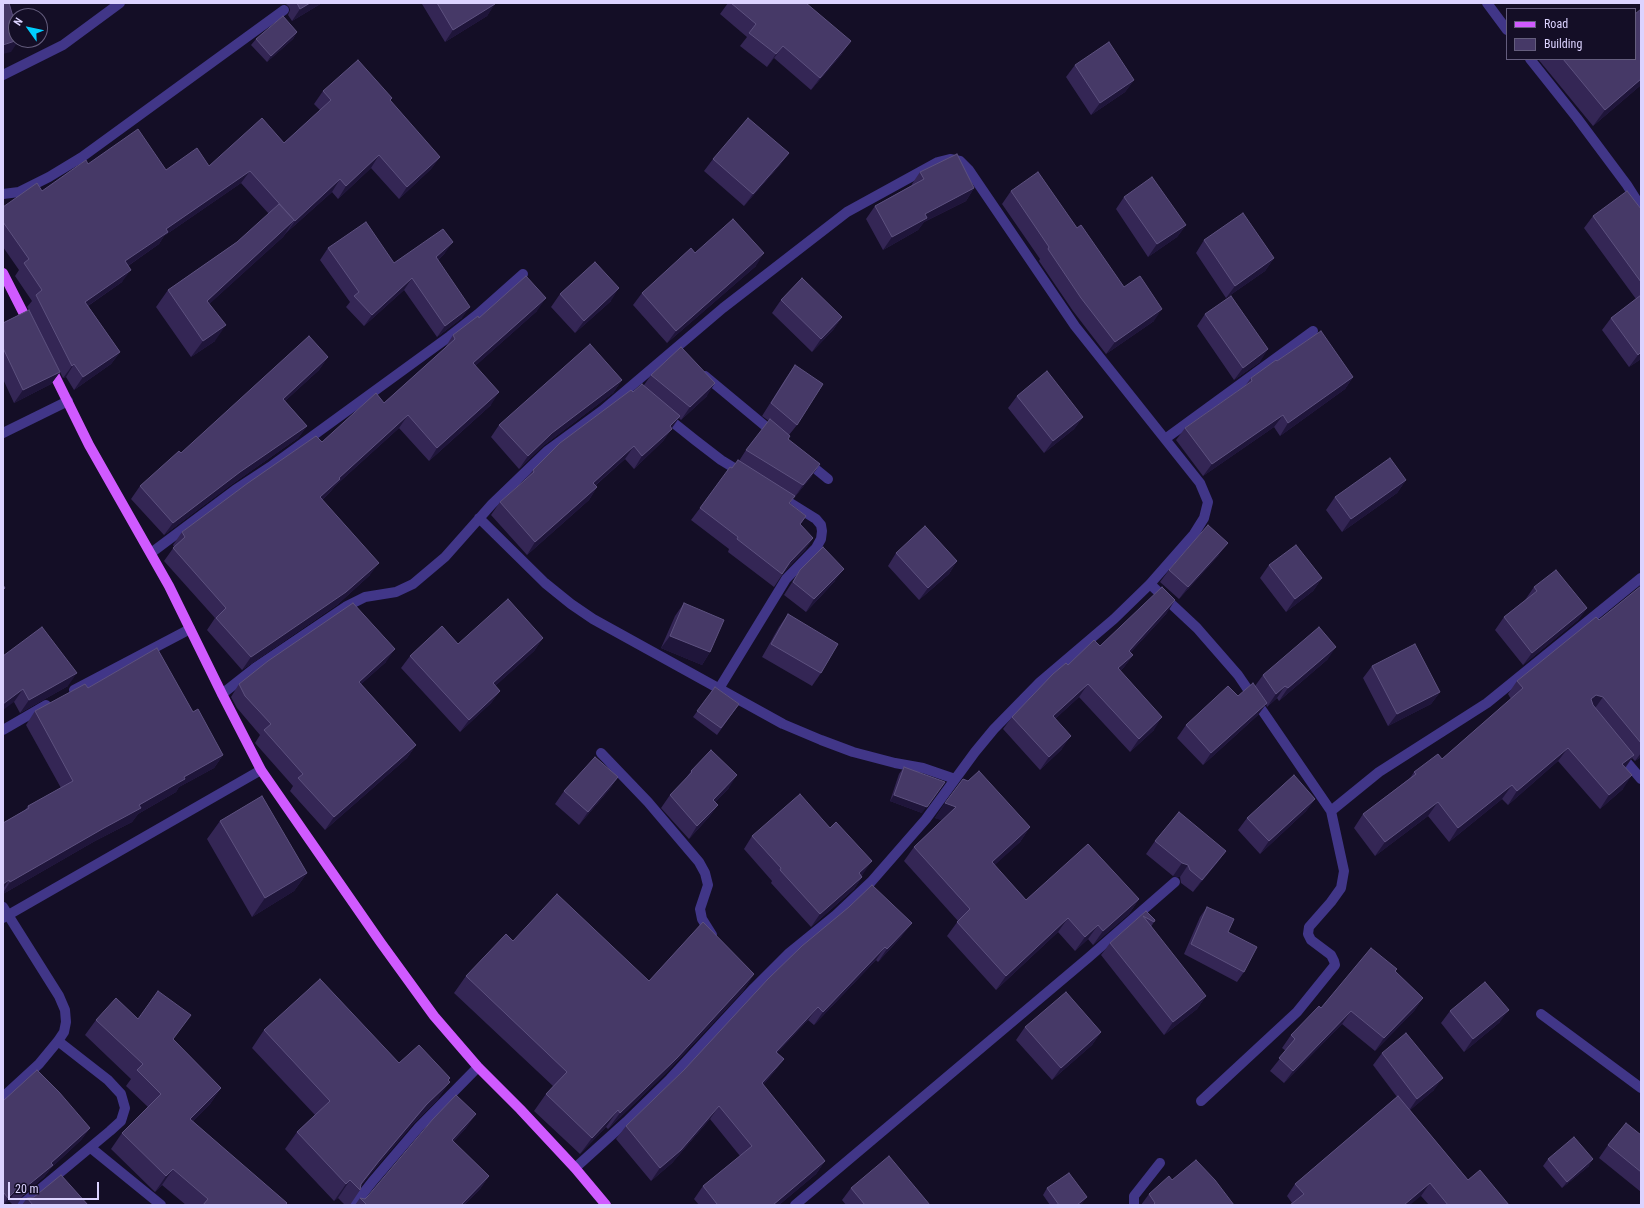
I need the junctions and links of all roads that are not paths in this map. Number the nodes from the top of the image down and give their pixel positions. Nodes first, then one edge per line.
1 (120, 3) edge
2 (1487, 3) edge
3 (284, 10) dead end
4 (1506, 29) edge
5 (1531, 60) edge
6 (3, 75) edge
7 (3, 194) edge
8 (1641, 207) edge
9 (3, 273) edge
10 (523, 274) dead end
11 (1313, 331) dead end
12 (34, 334) edge
13 (44, 354) edge
14 (698, 371) edge
15 (68, 401) junction
16 (655, 407) edge
17 (3, 433) edge
18 (781, 439) edge
19 (1165, 439) junction
20 (798, 454) edge
21 (828, 479) dead end
22 (755, 481) edge
23 (769, 490) edge
24 (479, 518) junction
25 (151, 553) junction
26 (1641, 578) edge
27 (1150, 584) junction
28 (190, 629) junction
29 (720, 687) junction
30 (222, 694) junction
31 (66, 695) edge
32 (52, 702) edge
33 (4, 728) edge
34 (1612, 744) edge
35 (601, 753) dead end
36 (261, 770) junction
37 (955, 779) junction
38 (1641, 779) edge
39 (1331, 811) junction
40 (1175, 882) dead end
41 (5, 913) edge
42 (720, 945) edge
43 (746, 977) edge
44 (754, 988) junction
45 (1541, 1014) dead end
46 (58, 1041) junction
47 (478, 1068) junction
48 (1641, 1088) edge
49 (3, 1098) edge
50 (1201, 1101) dead end
51 (91, 1148) junction
52 (1160, 1163) dead end
53 (575, 1168) junction
54 (21, 1205) edge
55 (161, 1205) edge
56 (354, 1205) edge
57 (606, 1205) edge
58 (795, 1205) edge
59 (1134, 1205) edge

1 - 6 street
2 - 4 street
3 - 7 street
5 - 8 street
9 - 12 main road
10 - 25 street
11 - 19 street
13 - 15 main road
14 - 18 street
15 - 17 street
15 - 25 main road
16 - 22 street
19 - 24 street
19 - 27 street
20 - 21 street
23 - 29 street
24 - 29 street
24 - 30 street
25 - 28 main road
26 - 39 street
27 - 37 street
27 - 39 street
28 - 30 main road
28 - 31 street
29 - 37 street
30 - 36 main road
32 - 33 street
34 - 38 street
35 - 42 street
36 - 41 street
36 - 47 main road
37 - 44 street
39 - 50 street
40 - 58 street
41 - 46 street
43 - 44 street
44 - 53 street
45 - 48 street
46 - 49 street
46 - 51 street
47 - 53 main road
47 - 56 street
51 - 54 street
51 - 55 street
52 - 59 street
53 - 57 main road

